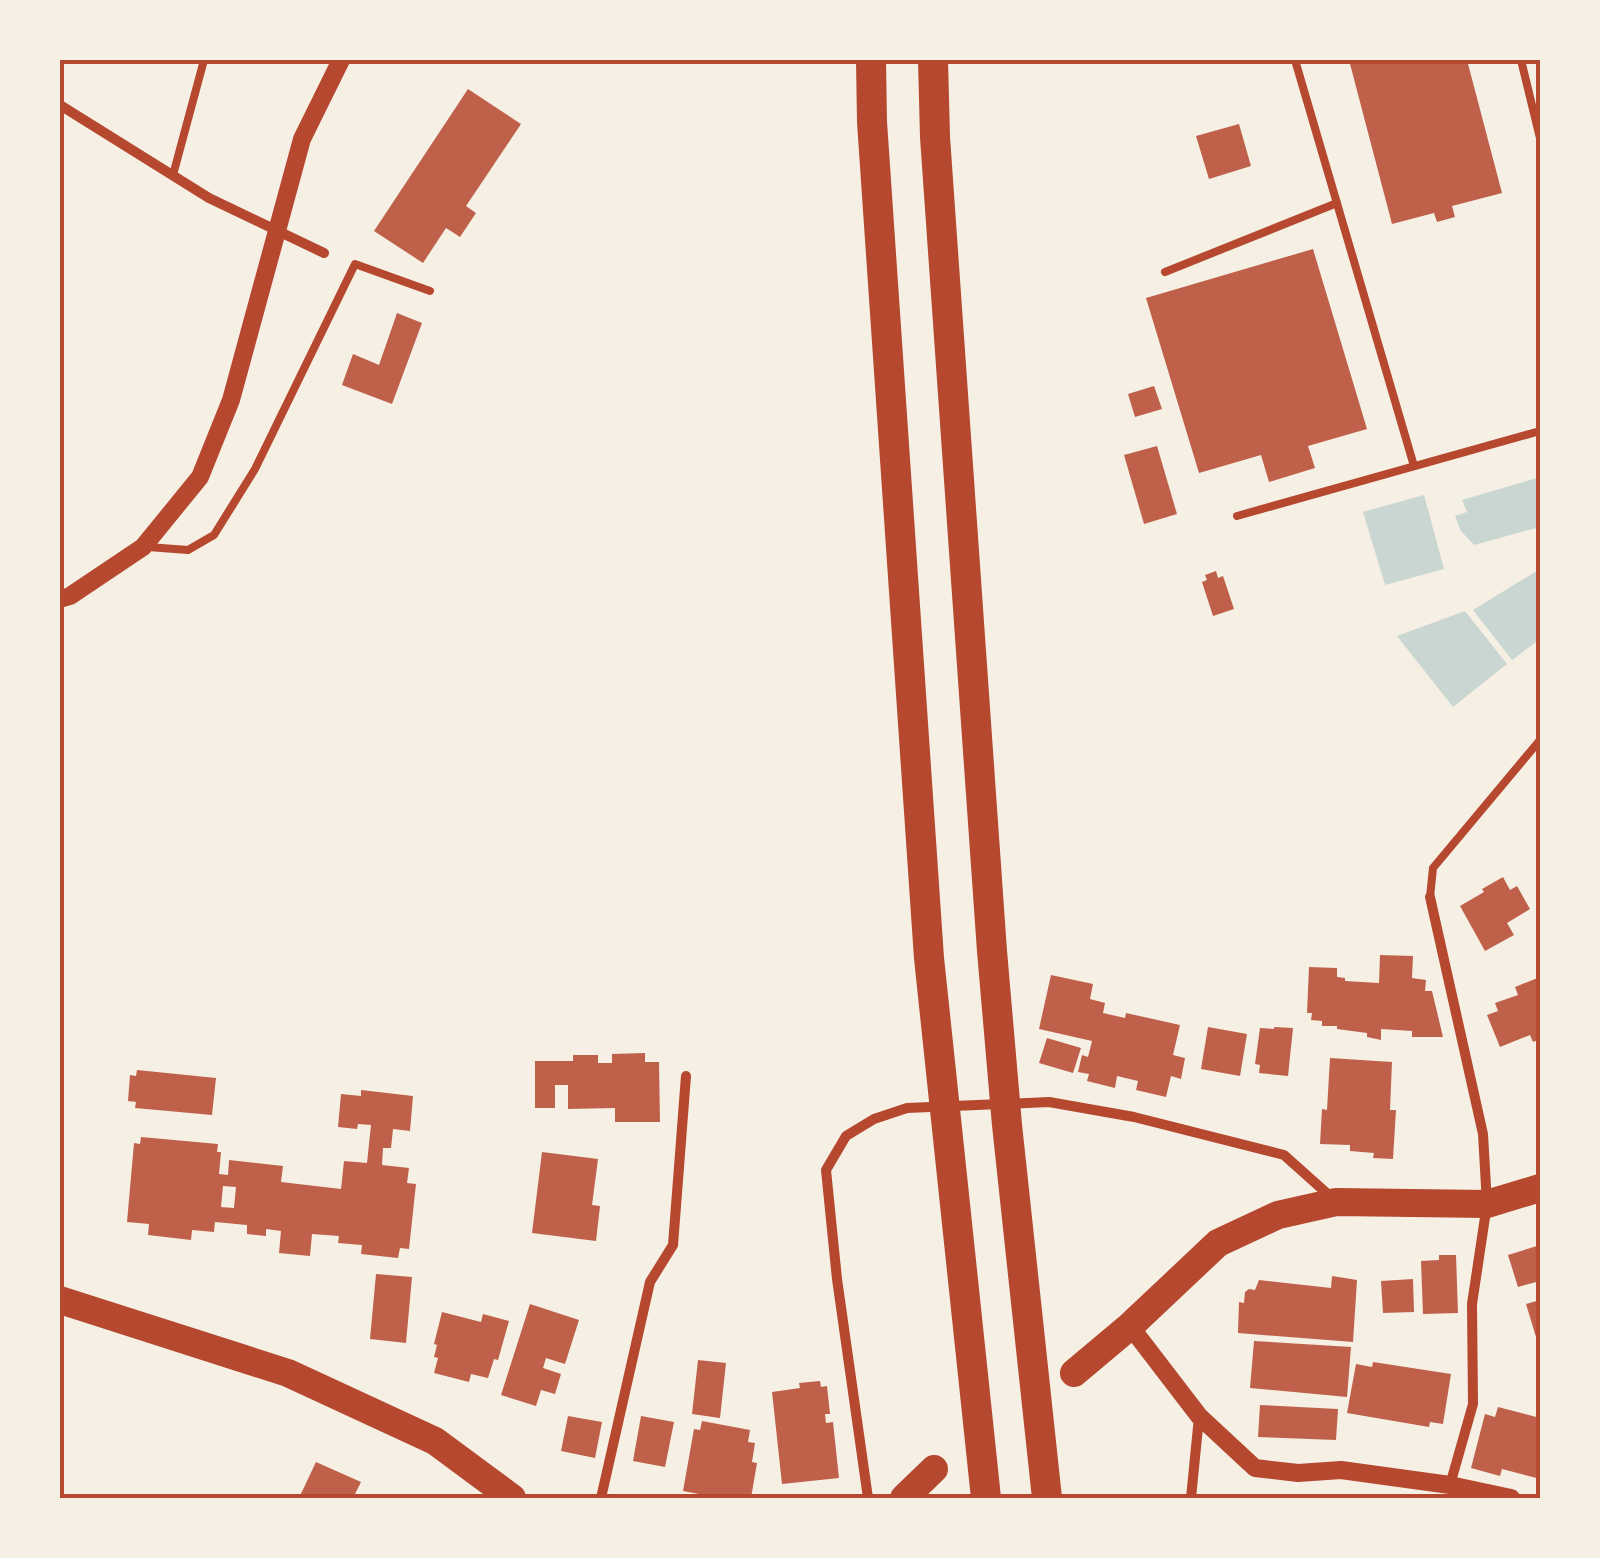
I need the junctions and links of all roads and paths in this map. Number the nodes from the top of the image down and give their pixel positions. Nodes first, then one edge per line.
1 (204, 60) edge
2 (341, 60) edge
3 (871, 60) edge
4 (933, 60) edge
5 (1294, 60) edge
6 (1521, 60) edge
7 (60, 105) edge
8 (1540, 138) edge
9 (173, 175) junction
10 (1337, 203) junction
11 (324, 253) dead end
12 (1164, 272) dead end
13 (430, 291) dead end
14 (1540, 431) edge
15 (1414, 466) junction
16 (1236, 516) dead end
17 (143, 547) junction
18 (60, 598) edge
19 (1540, 740) edge
20 (1430, 897) joint
21 (686, 1076) dead end
22 (1540, 1188) edge
23 (1336, 1202) junction
24 (1487, 1204) junction
25 (60, 1300) edge
26 (1130, 1326) junction
27 (1074, 1374) dead end
28 (1199, 1416) junction
29 (934, 1469) dead end
30 (1450, 1485) junction
31 (512, 1498) edge
32 (601, 1498) edge
33 (868, 1498) edge
34 (904, 1498) edge
35 (986, 1498) edge
36 (1047, 1498) edge
37 (1192, 1498) edge
38 (1511, 1498) edge

1 - 9 lane
2 - 17 street
3 - 35 highway
4 - 36 highway
5 - 10 lane
6 - 8 lane
7 - 9 street
9 - 11 street
10 - 12 lane
10 - 15 lane
13 - 17 lane
14 - 15 lane
15 - 16 lane
17 - 18 street
19 - 20 lane
20 - 24 street
21 - 32 street
22 - 24 highway
23 - 24 highway
23 - 26 highway
23 - 33 street
24 - 30 street
25 - 31 highway
26 - 27 highway
26 - 28 street
28 - 30 street
28 - 37 street
29 - 34 highway
30 - 38 street

